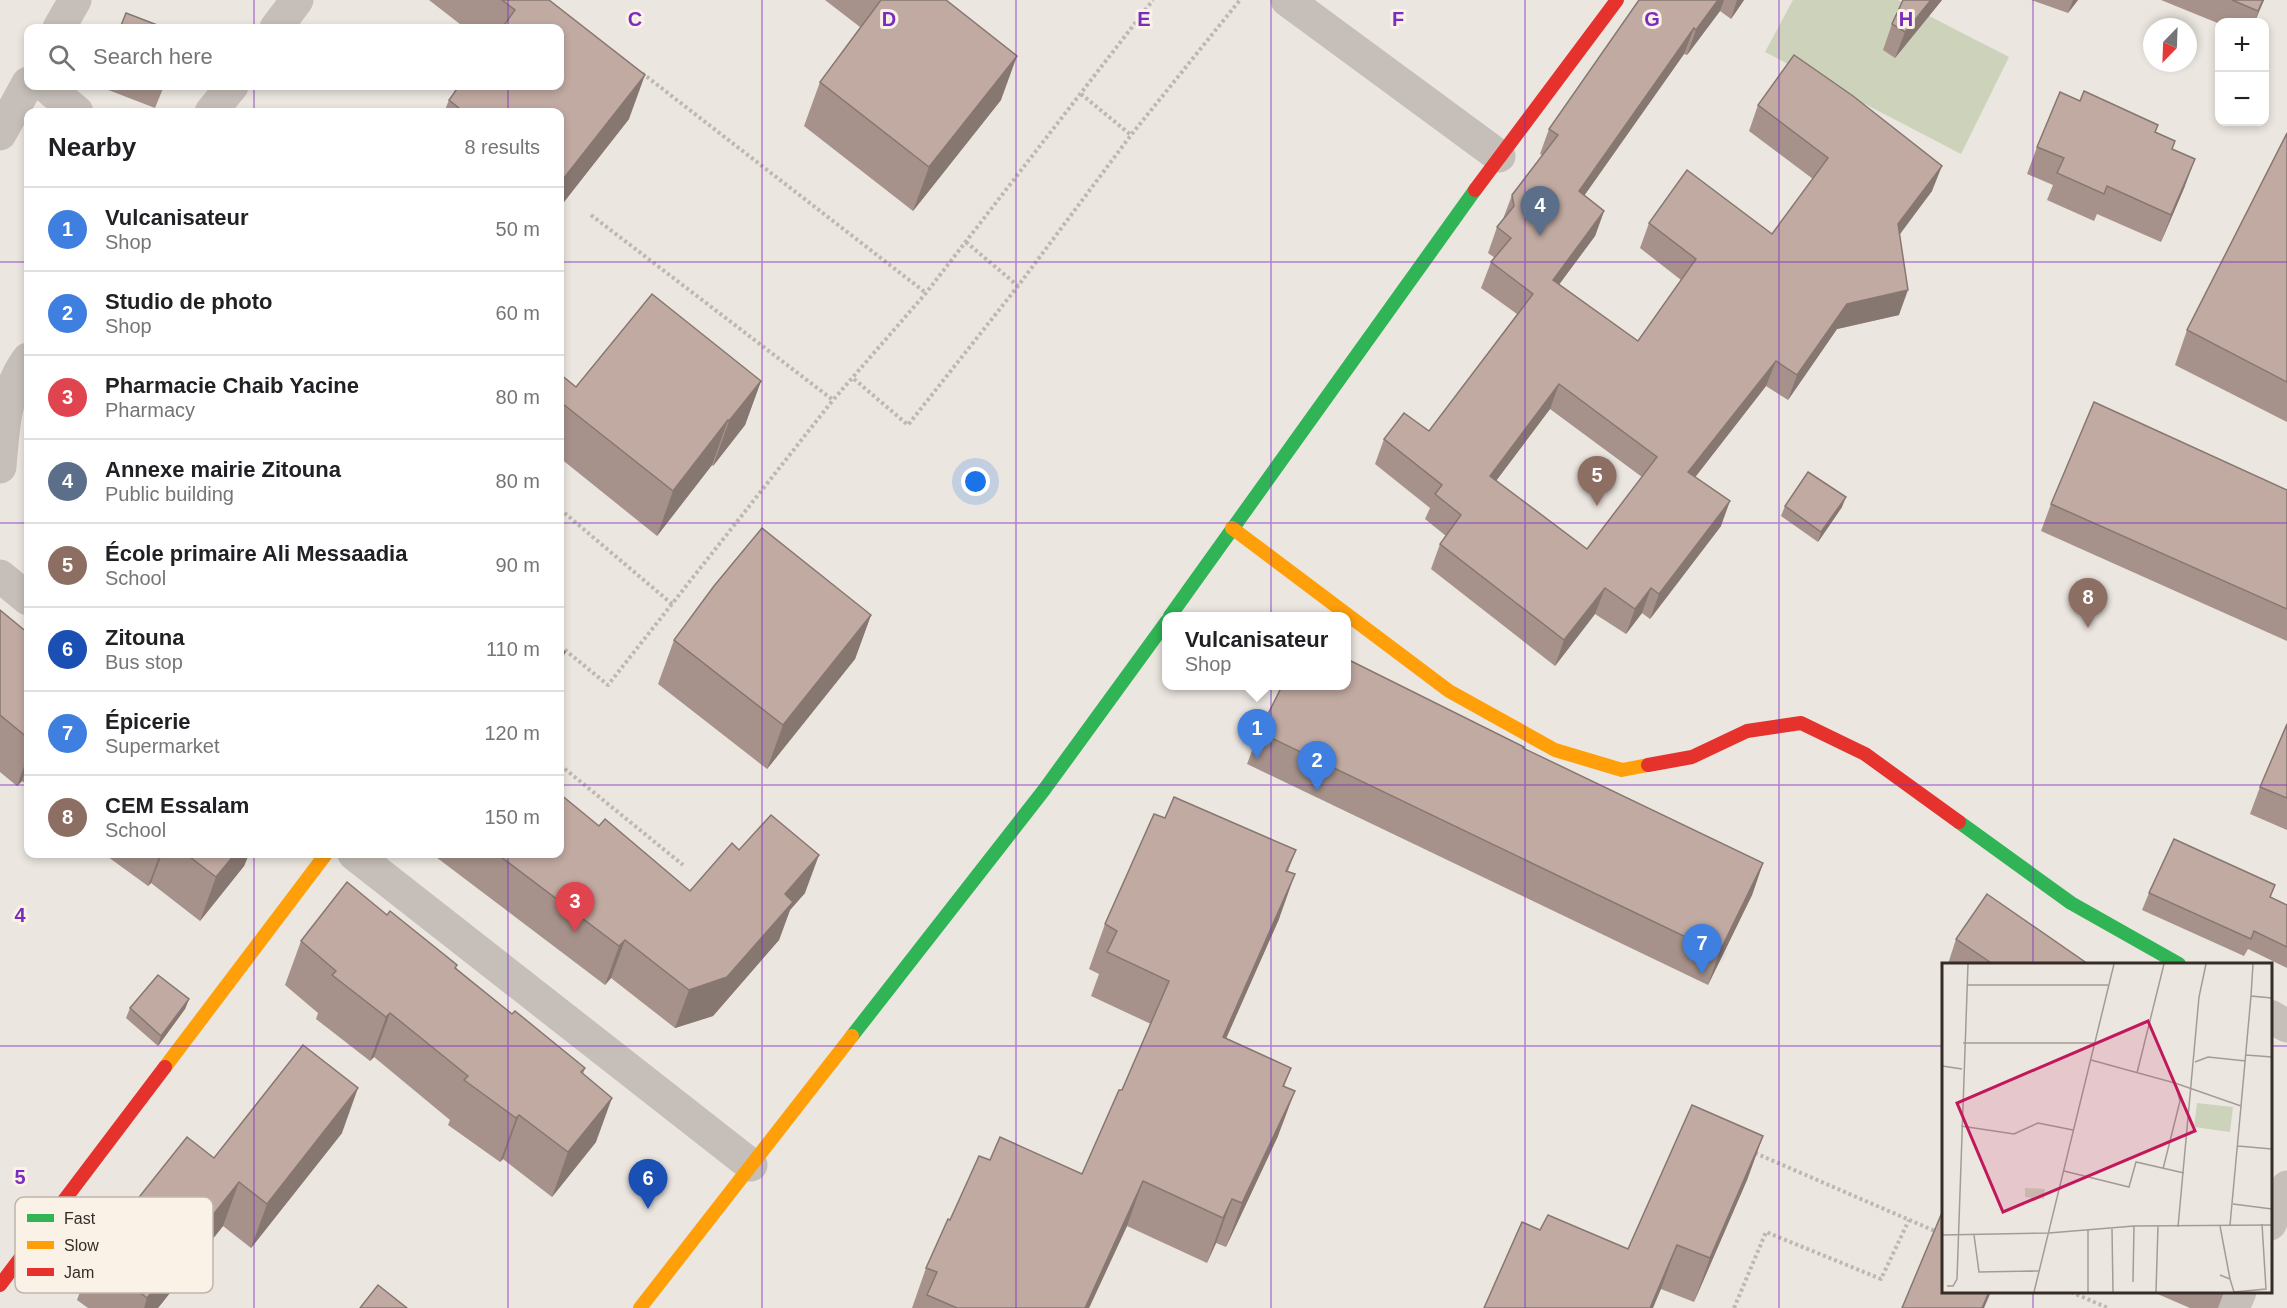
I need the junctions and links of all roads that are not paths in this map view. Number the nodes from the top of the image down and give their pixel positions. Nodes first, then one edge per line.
1 (75, 0) edge
2 (297, 0) edge
3 (1287, 0) edge
4 (1617, 0) edge
5 (61, 24) edge
6 (279, 24) edge
7 (24, 90) edge
8 (51, 90) edge
9 (229, 90) edge
10 (72, 108) edge
11 (214, 108) edge
12 (0, 134) edge
13 (1499, 156) junction
14 (24, 364) edge
15 (0, 467) edge
16 (1232, 528) junction
17 (0, 576) edge
18 (24, 596) edge
19 (1173, 612) edge
20 (1344, 612) edge
21 (1351, 617) edge
22 (1162, 628) edge
23 (323, 858) edge
24 (359, 858) edge
25 (2177, 963) edge
26 (2272, 1017) edge
27 (2287, 1026) edge
28 (750, 1165) junction
29 (2287, 1186) edge
30 (67, 1197) edge
31 (2272, 1222) edge
32 (15, 1265) edge
33 (0, 1285) edge
34 (2240, 1293) edge
35 (640, 1308) edge
36 (2233, 1308) edge

1 - 5 street
2 - 6 street
3 - 13 street
4 - 13 street
7 - 12 street
8 - 10 street
9 - 11 street
13 - 16 street
14 - 15 street
16 - 19 street
16 - 20 street
17 - 18 street
21 - 25 street
22 - 28 street
23 - 30 street
24 - 28 street
26 - 27 street
28 - 35 street
29 - 31 street
32 - 33 street
34 - 36 street

